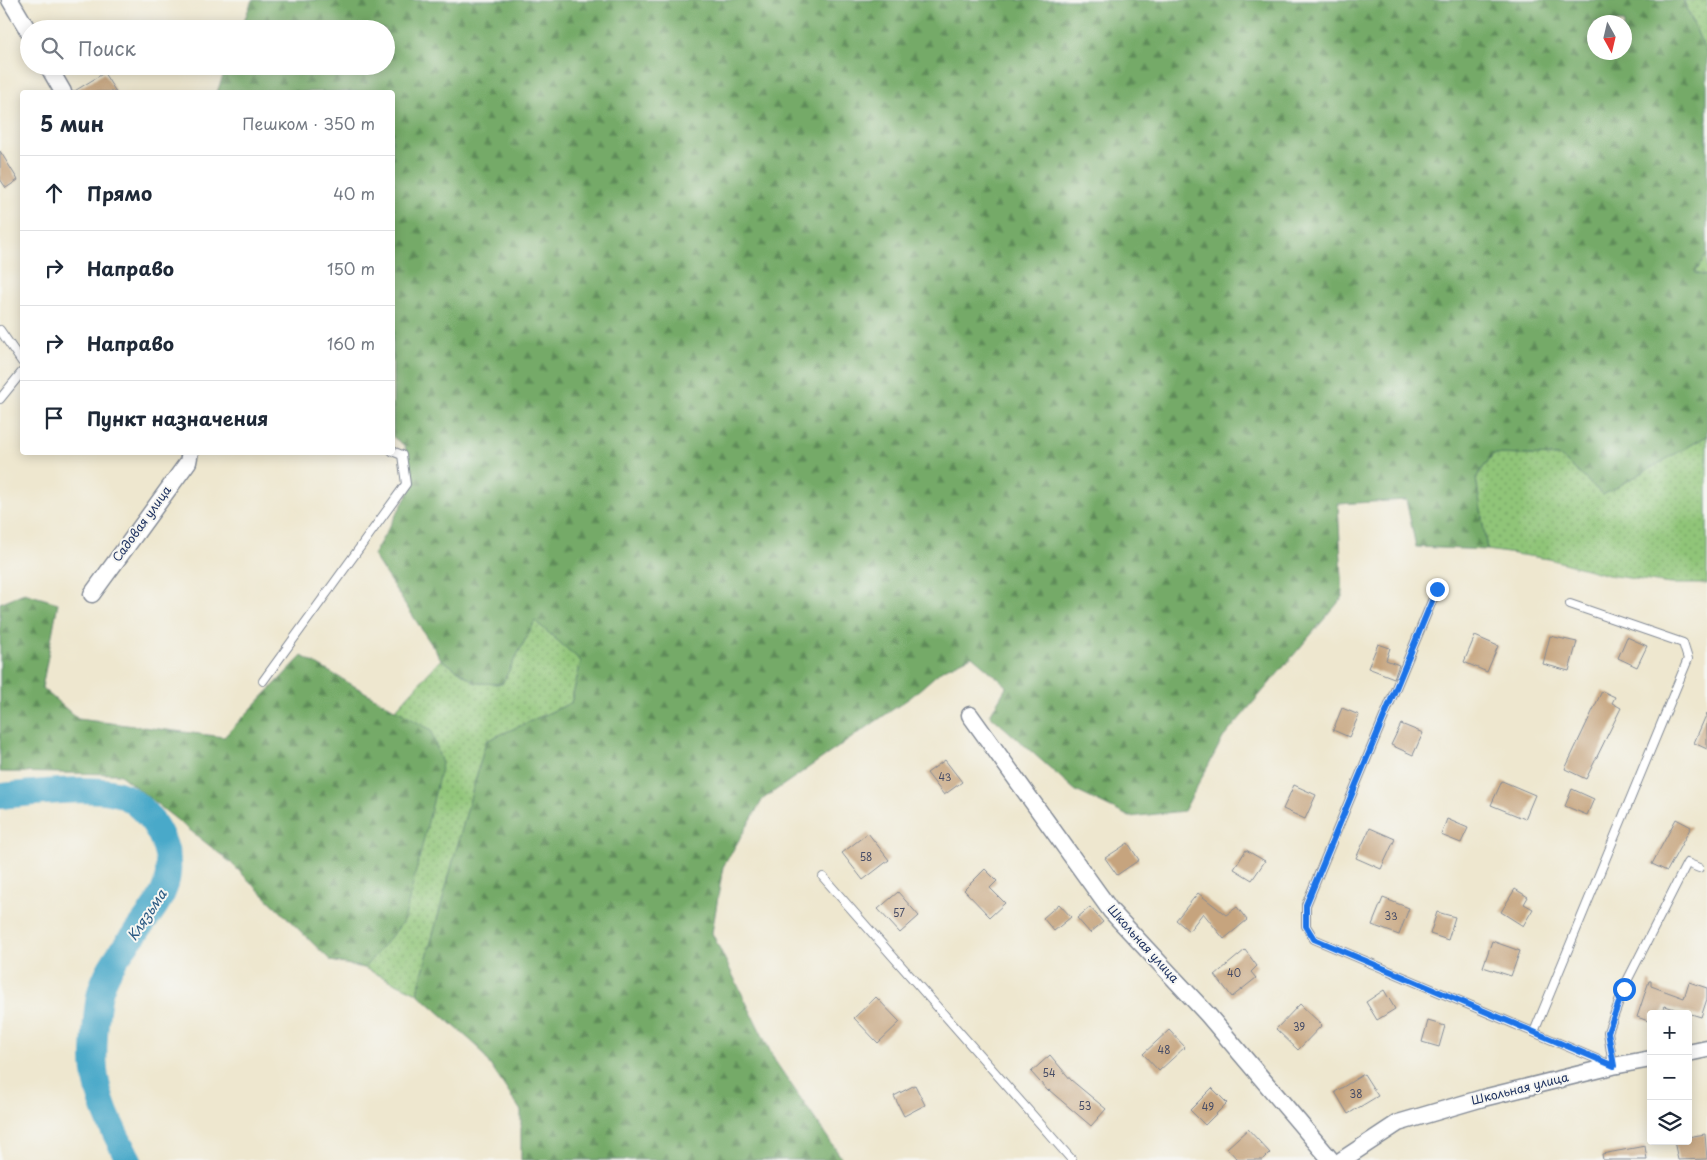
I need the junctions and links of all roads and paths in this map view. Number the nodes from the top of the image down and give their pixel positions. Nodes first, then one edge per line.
1 (10, 0) edge
2 (22, 20) edge
3 (53, 75) edge
4 (62, 90) edge
5 (0, 330) edge
6 (20, 359) edge
7 (20, 374) edge
8 (0, 398) edge
9 (395, 452) edge
10 (189, 455) edge
11 (1437, 589) dead end
12 (92, 594) dead end
13 (1570, 604) dead end
14 (263, 681) dead end
15 (970, 715) dead end
16 (1699, 868) dead end
17 (823, 877) dead end
18 (1534, 1032) junction
19 (1707, 1049) edge
20 (1692, 1052) edge
21 (1647, 1060) edge
22 (1614, 1066) junction
23 (1072, 1160) edge
24 (1331, 1160) edge
25 (1342, 1160) edge

1 - 2 street
3 - 4 street
5 - 6 lane
7 - 8 lane
9 - 14 lane
10 - 12 street, Садовая улица
11 - 18 lane
13 - 18 lane
15 - 24 street, Школьная улица
16 - 22 lane
17 - 23 lane
18 - 22 lane
19 - 20 street
21 - 22 street, Школьная улица
22 - 25 street, Школьная улица

